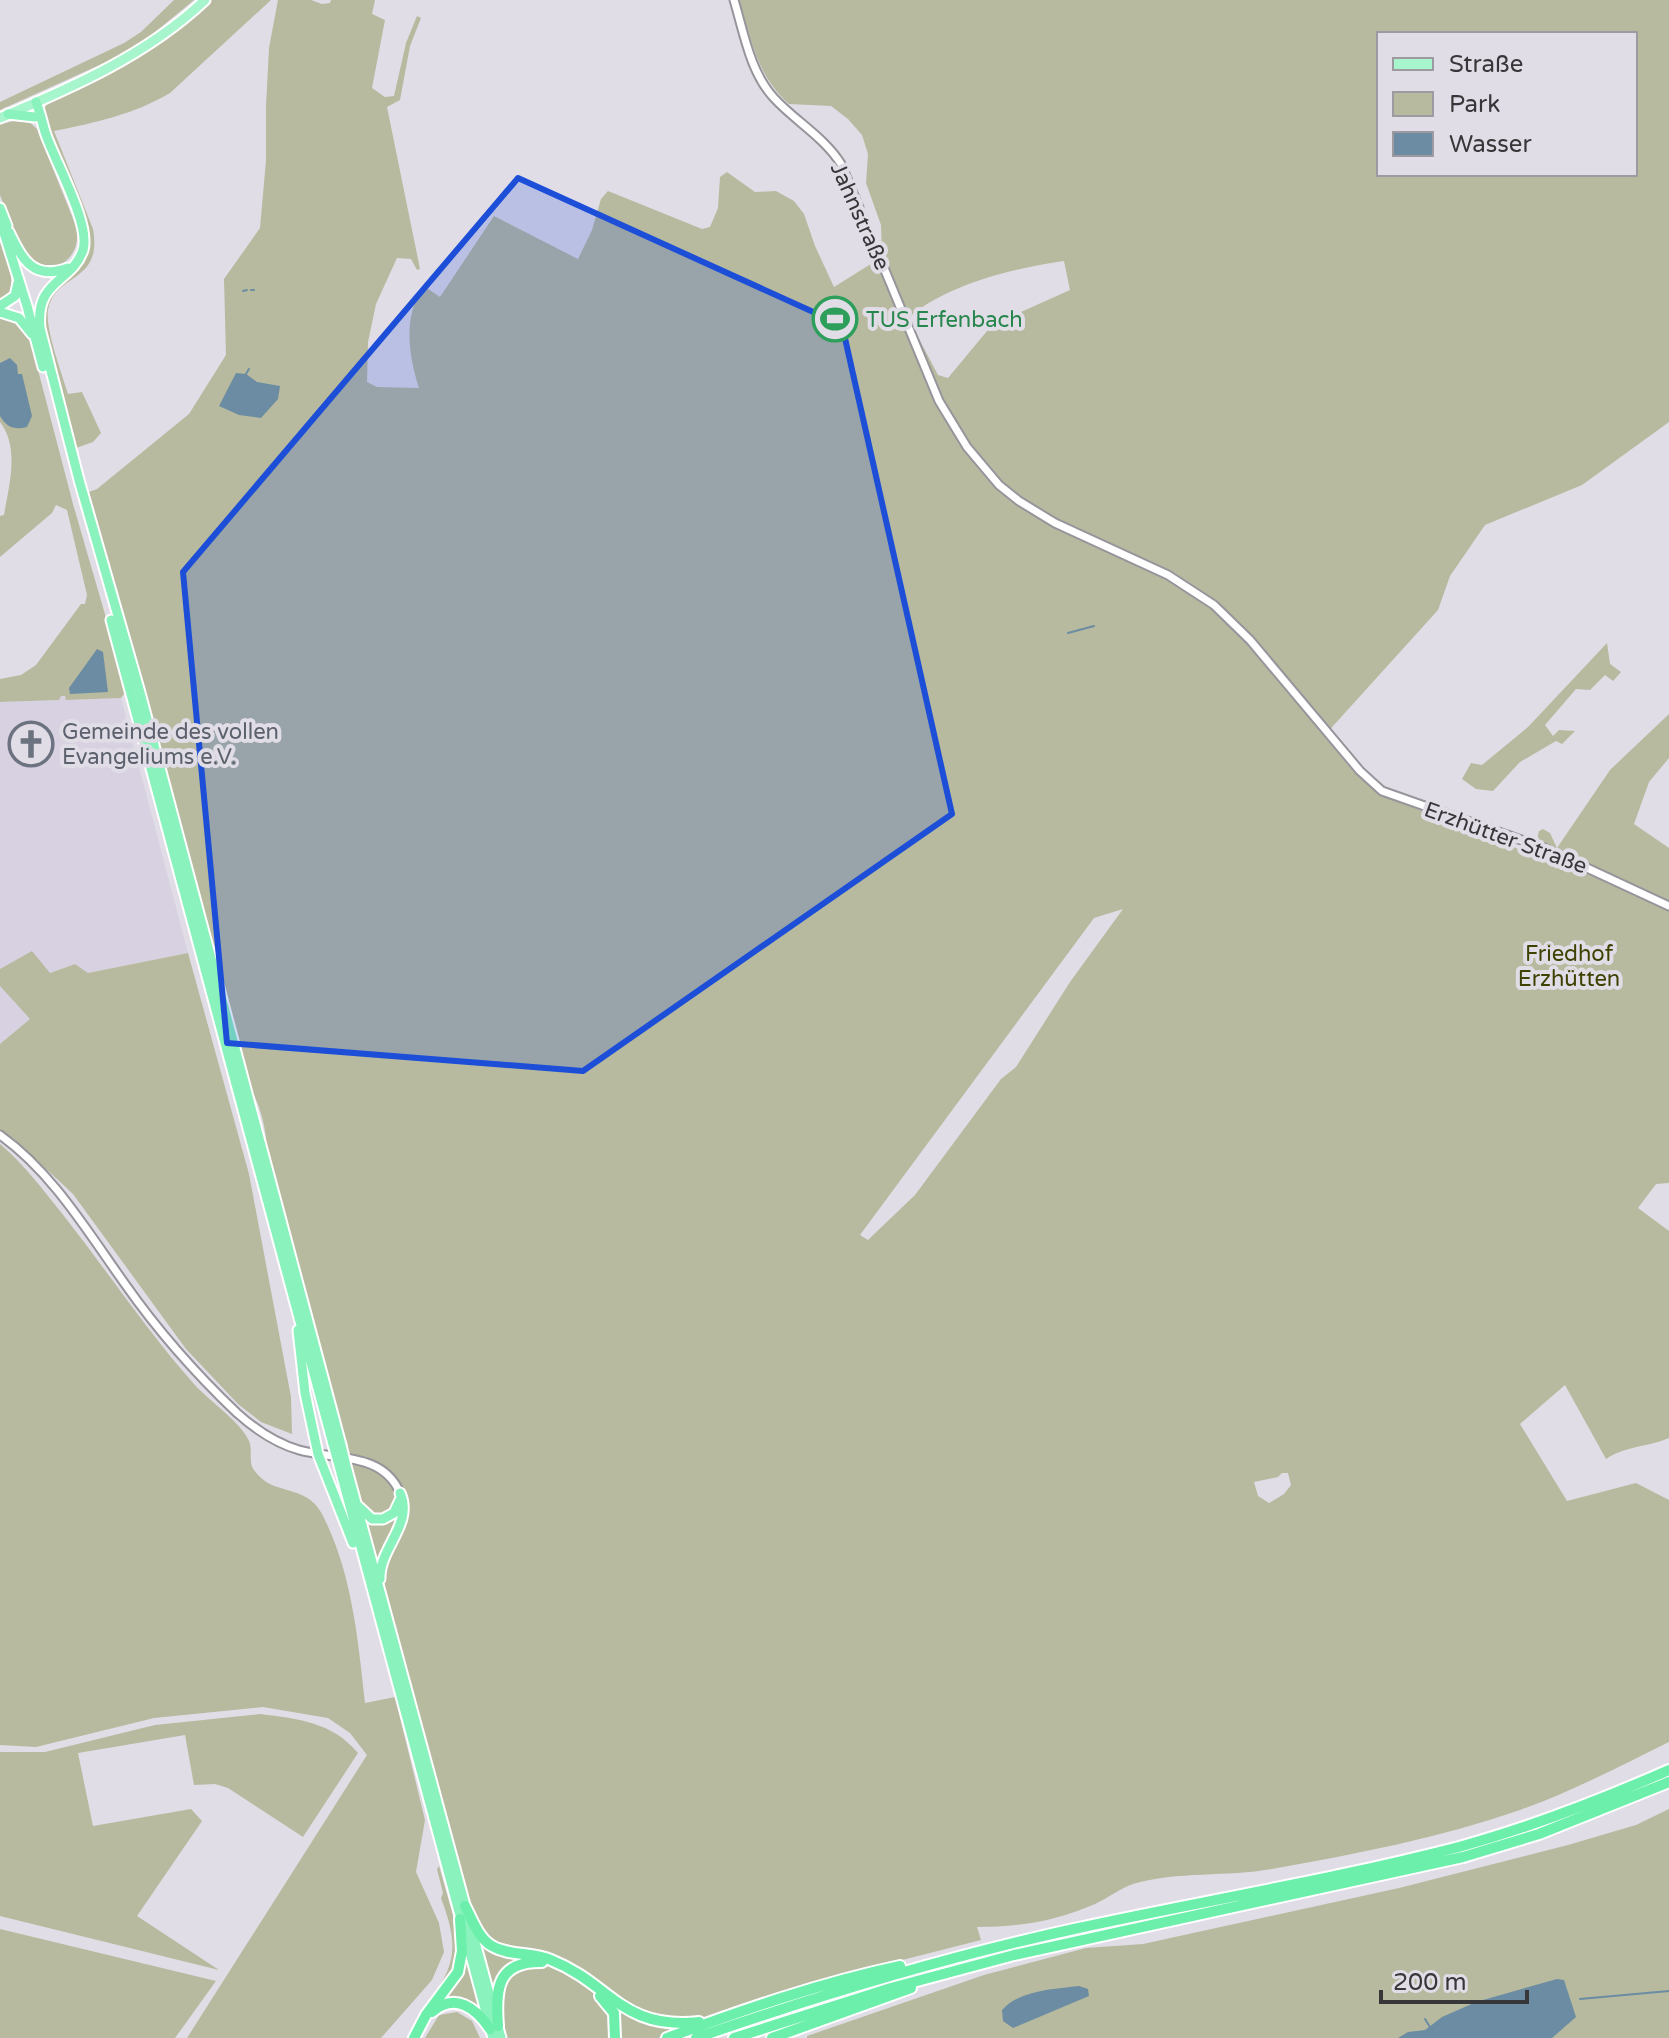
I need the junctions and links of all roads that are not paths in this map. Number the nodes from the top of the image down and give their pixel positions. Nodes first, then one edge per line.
1 (205, 0) edge
2 (734, 0) edge
3 (36, 102) junction
4 (4, 116) edge
5 (35, 117) junction
6 (45, 131) junction
7 (0, 208) edge
8 (0, 220) edge
9 (9, 232) junction
10 (71, 266) junction
11 (16, 268) junction
12 (0, 309) edge
13 (41, 348) junction
14 (139, 704) junction
15 (1350, 760) joint
16 (1669, 906) edge
17 (0, 1135) edge
18 (299, 1318) junction
19 (337, 1445) junction
20 (318, 1454) junction
21 (343, 1470) junction
22 (400, 1493) junction
23 (355, 1503) junction
24 (362, 1555) junction
25 (379, 1590) junction
26 (399, 1682) junction
27 (404, 1701) junction
28 (1669, 1770) edge
29 (1669, 1782) edge
30 (1631, 1793) junction
31 (1616, 1799) junction
32 (465, 1906) junction
33 (460, 1919) junction
34 (957, 1958) junction
35 (938, 1975) junction
36 (721, 2018) junction
37 (494, 2031) edge
38 (416, 2038) edge
39 (501, 2038) edge
40 (615, 2038) edge
41 (667, 2038) edge
42 (696, 2038) edge
43 (734, 2038) edge
44 (772, 2038) edge

1 - 3 main road
2 - 15 street, Jahnstraße
3 - 4 main road
3 - 5 highway
3 - 6 highway
4 - 5 highway
5 - 6 highway
6 - 10 highway
7 - 9 highway
8 - 11 highway
9 - 10 highway
9 - 13 highway
10 - 13 highway
11 - 12 highway
11 - 13 highway
12 - 13 highway
13 - 14 highway
14 - 18 highway
14 - 19 highway
15 - 16 street, Erzhütter Straße
17 - 20 street
18 - 19 highway
18 - 20 highway
19 - 21 highway, bridge
20 - 22 street
20 - 24 highway
21 - 23 highway
21 - 24 highway
22 - 23 highway
22 - 25 highway
23 - 25 highway
24 - 26 highway
25 - 26 highway
26 - 27 highway
27 - 32 highway
27 - 33 highway
28 - 30 highway
29 - 30 highway
30 - 31 highway
31 - 34 highway
31 - 35 highway
32 - 36 highway
32 - 37 highway
33 - 37 highway
33 - 38 highway
34 - 36 highway
34 - 42 highway
35 - 43 highway
35 - 44 highway
36 - 41 highway
37 - 38 highway
37 - 39 highway
37 - 40 highway

